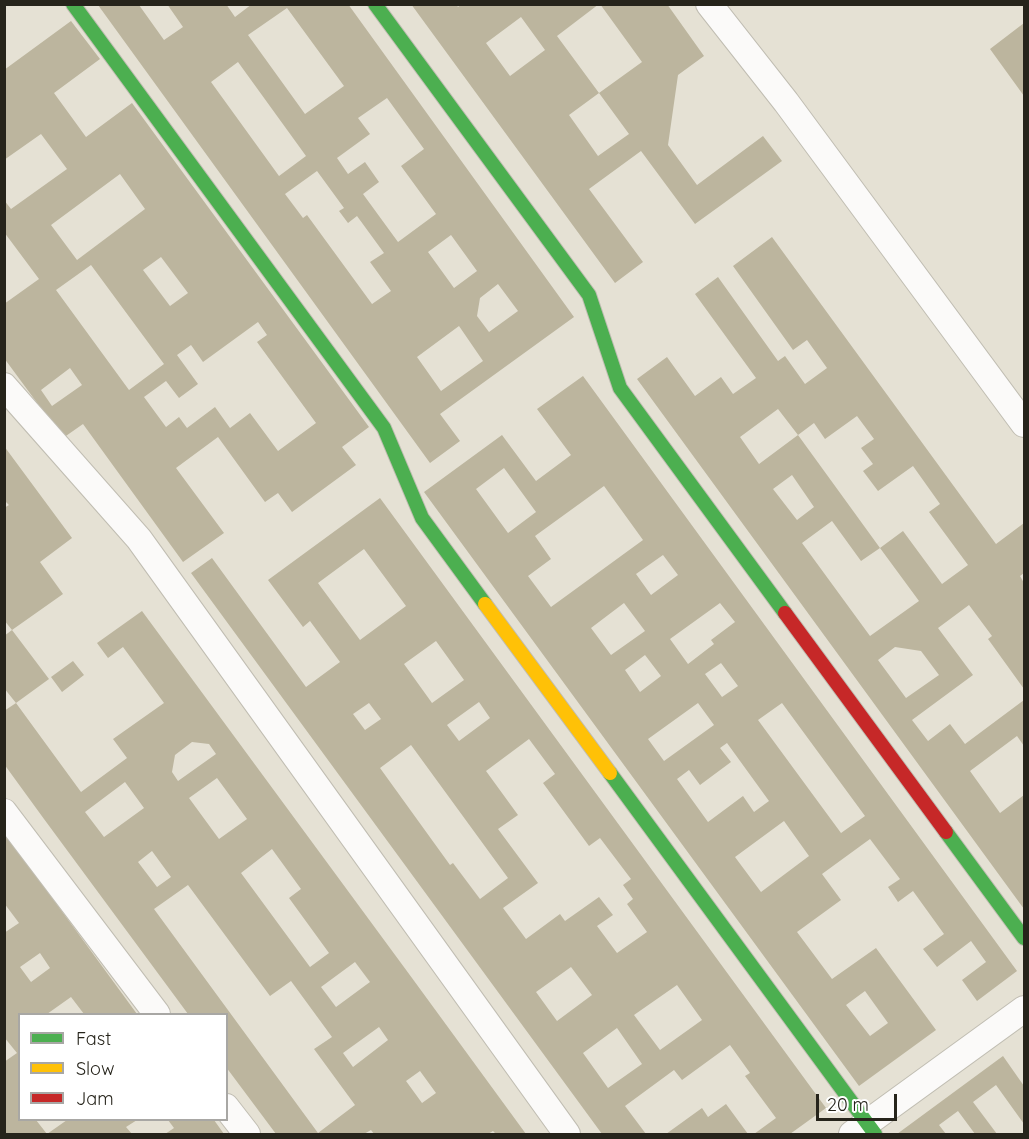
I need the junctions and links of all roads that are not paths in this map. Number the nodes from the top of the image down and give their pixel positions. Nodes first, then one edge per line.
1 (74, 4) edge
2 (375, 4) edge
3 (709, 4) edge
4 (4, 386) edge
5 (1024, 424) edge
6 (4, 812) edge
7 (1024, 938) edge
8 (1024, 1009) edge
9 (156, 1013) edge
10 (228, 1110) edge
11 (865, 1131) edge
12 (247, 1134) edge
13 (567, 1134) edge

1 - 11 street
2 - 7 street
3 - 5 street
4 - 13 street
6 - 9 street
8 - 11 street
10 - 12 street

